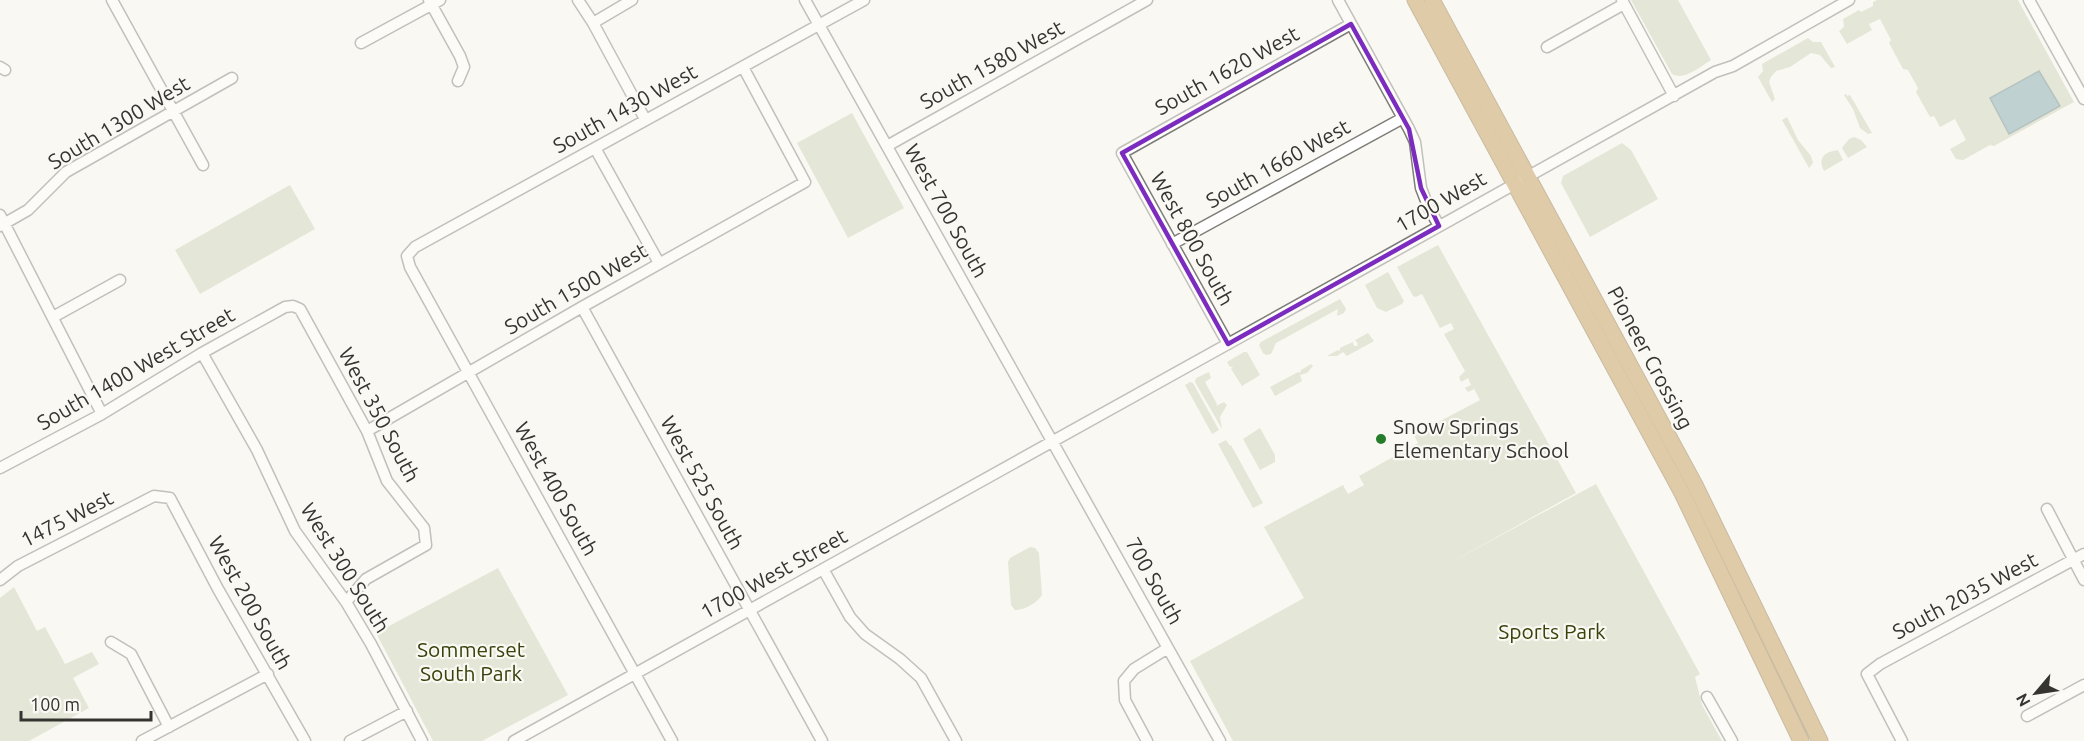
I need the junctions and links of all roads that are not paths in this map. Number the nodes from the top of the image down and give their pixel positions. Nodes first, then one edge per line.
1 (112, 0) edge
2 (578, 0) edge
3 (632, 0) edge
4 (805, 0) edge
5 (864, 0) edge
6 (1148, 0) edge
7 (1338, 0) edge
8 (1415, 0) edge
9 (1432, 0) edge
10 (1849, 0) edge
11 (2029, 0) edge
12 (434, 1) edge
13 (1623, 2) edge
14 (592, 23) junction
15 (1351, 24) junction
16 (819, 25) junction
17 (361, 43) dead end
18 (1547, 47) dead end
19 (743, 67) junction
20 (232, 78) dead end
21 (458, 81) dead end
22 (1674, 96) junction
23 (2084, 99) edge
24 (173, 110) junction
25 (1403, 117) junction
26 (645, 120) junction
27 (887, 146) junction
28 (595, 148) junction
29 (1122, 153) joint
30 (203, 165) dead end
31 (1521, 180) junction
32 (2, 221) edge
33 (1439, 226) junction
34 (1172, 244) junction
35 (407, 256) joint
36 (659, 263) junction
37 (120, 280) dead end
38 (293, 306) joint
39 (582, 307) junction
40 (53, 317) junction
41 (1228, 344) junction
42 (202, 353) junction
43 (469, 373) junction
44 (102, 414) junction
45 (367, 431) junction
46 (1053, 441) junction
47 (0, 468) edge
48 (154, 496) joint
49 (2047, 509) dead end
50 (2084, 554) edge
51 (2073, 560) junction
52 (823, 569) junction
53 (2084, 579) edge
54 (0, 580) edge
55 (346, 602) junction
56 (750, 610) junction
57 (111, 642) dead end
58 (1168, 648) junction
59 (268, 674) junction
60 (636, 674) junction
61 (2084, 685) edge
62 (1707, 697) dead end
63 (407, 711) junction
64 (2027, 716) dead end
65 (169, 727) junction
66 (142, 741) edge
67 (305, 741) edge
68 (350, 741) edge
69 (422, 741) edge
70 (514, 741) edge
71 (672, 741) edge
72 (822, 741) edge
73 (956, 741) edge
74 (1147, 741) edge
75 (1220, 741) edge
76 (1732, 741) edge
77 (1801, 741) edge
78 (1820, 741) edge
79 (1902, 741) edge

1 - 24 street
2 - 14 street
3 - 14 street
4 - 16 street, West 700 South
5 - 16 street, South 1430 West
6 - 27 street, South 1580 West
7 - 15 street
8 - 31 highway, Pioneer Crossing
9 - 31 highway, Pioneer Crossing
10 - 22 street, 1700 West
11 - 23 street
12 - 17 street
12 - 21 street
13 - 18 street
13 - 22 street
14 - 26 street
15 - 25 street
15 - 29 street, South 1620 West
16 - 19 street, South 1430 West
16 - 27 street, West 700 South
19 - 26 street, South 1430 West
19 - 36 street, South 1500 West
20 - 24 street, South 1300 West
22 - 31 street, 1700 West
24 - 30 street
24 - 32 street, South 1300 West
25 - 33 street
25 - 34 street, South 1660 West
26 - 28 street, South 1430 West
27 - 46 street, West 700 South
28 - 35 street, South 1430 West
28 - 36 street
29 - 34 street, West 800 South
31 - 33 street, 1700 West
31 - 77 highway, Pioneer Crossing
31 - 78 highway, Pioneer Crossing
32 - 40 street
33 - 41 street, 1700 West
34 - 41 street, West 800 South
35 - 43 street, West 400 South
36 - 39 street, South 1500 West
37 - 40 street
38 - 42 street, South 1400 West Street
38 - 45 street, West 350 South
39 - 43 street, South 1500 West
39 - 56 street, West 525 South
40 - 44 street
41 - 46 street, 1700 West
42 - 44 street, South 1400 West Street
42 - 55 street, West 300 South
43 - 45 street, South 1500 West
43 - 60 street, West 400 South
44 - 47 street, South 1400 West Street
45 - 55 street, West 350 South
46 - 52 street, 1700 West Street
46 - 58 street, 700 South
48 - 54 street, 1475 West
48 - 59 street, West 200 South
49 - 51 street
50 - 51 street, South 2035 West
51 - 53 street
51 - 79 street, South 2035 West
52 - 56 street, 1700 West Street
52 - 73 street
55 - 63 street, West 300 South
56 - 60 street, 1700 West Street
56 - 72 street, West 525 South
57 - 65 street
58 - 74 street
58 - 75 street, 700 South
59 - 65 street
59 - 67 street, West 200 South
60 - 70 street, 1700 West Street
60 - 71 street, West 400 South
61 - 64 street
62 - 76 street
63 - 68 street
63 - 69 street, West 300 South
65 - 66 street

